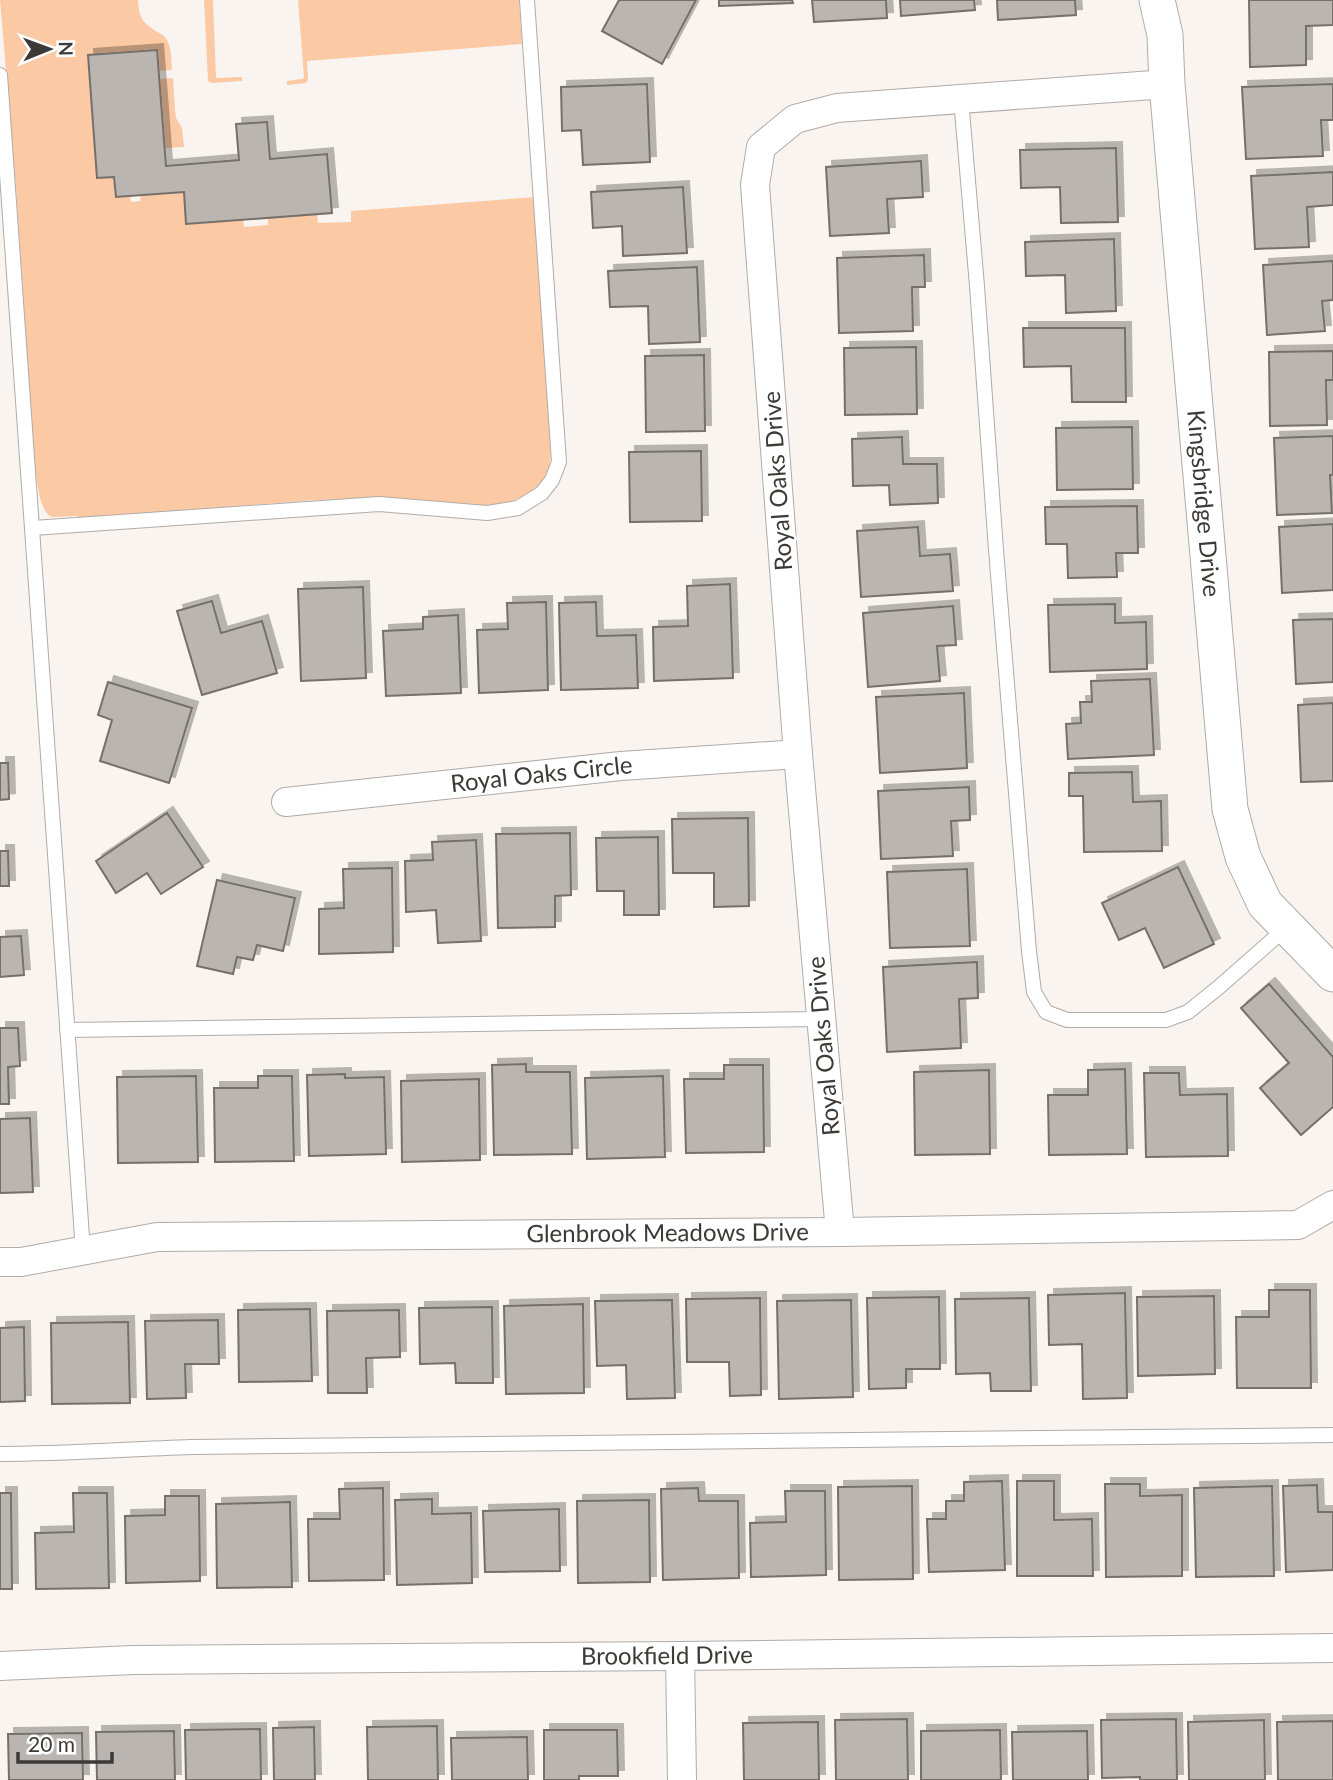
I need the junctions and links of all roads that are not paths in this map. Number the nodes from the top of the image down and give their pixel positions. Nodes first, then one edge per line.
1 (527, 0) edge
2 (1157, 0) edge
3 (0, 75) edge
4 (1167, 84) junction
5 (961, 99) junction
6 (33, 527) junction
7 (798, 754) junction
8 (286, 802) dead end
9 (1287, 927) junction
10 (1333, 974) edge
11 (821, 1019) junction
12 (67, 1030) junction
13 (1333, 1205) edge
14 (839, 1232) junction
15 (83, 1251) junction
16 (0, 1262) edge
17 (1333, 1435) edge
18 (0, 1454) edge
19 (1333, 1648) edge
20 (680, 1656) junction
21 (0, 1667) edge
22 (681, 1780) edge

1 - 6 lane
2 - 4 street, Kingsbridge Drive
3 - 6 lane
4 - 5 street, Royal Oaks Drive
4 - 9 street, Kingsbridge Drive
5 - 7 street, Royal Oaks Drive
5 - 9 lane
6 - 12 lane
7 - 8 street, Royal Oaks Circle
7 - 11 street, Royal Oaks Drive
9 - 10 street, Kingsbridge Drive
11 - 12 lane
11 - 14 street, Royal Oaks Drive
12 - 15 lane
13 - 14 street, Glenbrook Meadows Drive
14 - 15 street, Glenbrook Meadows Drive
15 - 16 street, Glenbrook Meadows Drive
17 - 18 lane
19 - 20 street, Brookfield Drive
20 - 21 street, Brookfield Drive
20 - 22 street

